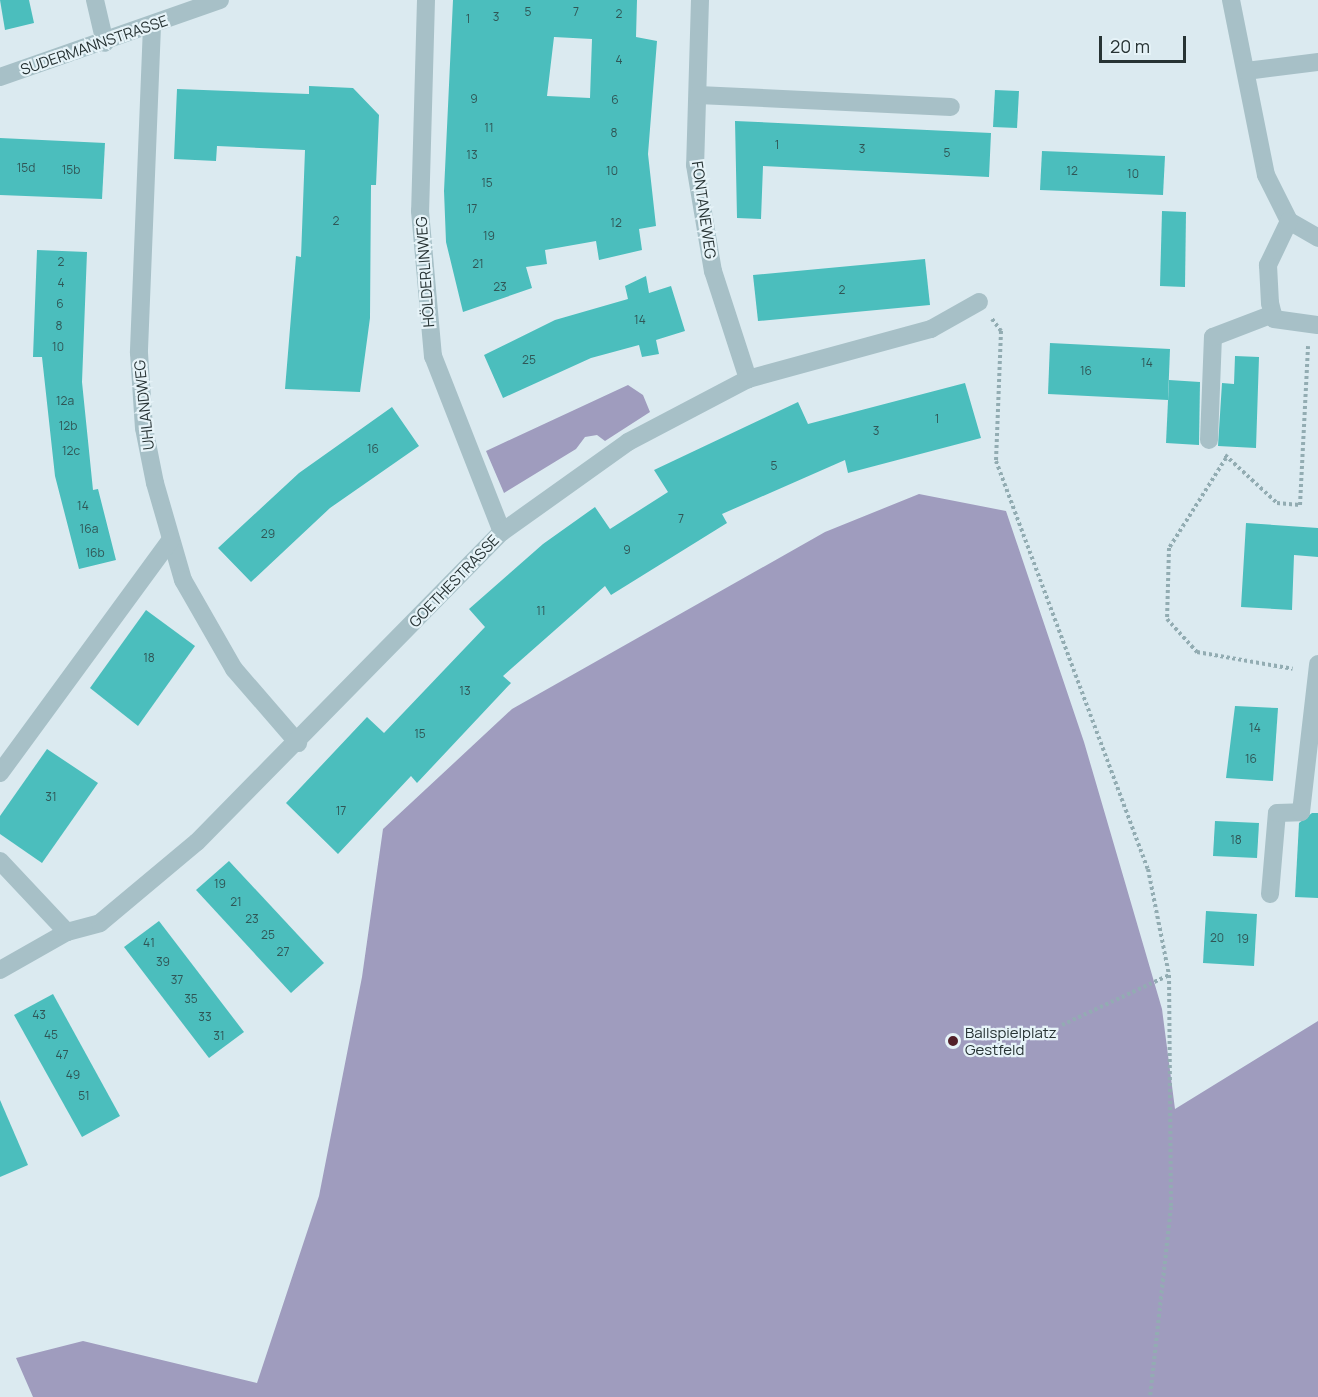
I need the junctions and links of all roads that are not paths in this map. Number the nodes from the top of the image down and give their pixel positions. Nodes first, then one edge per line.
1 (94, 0) edge
2 (220, 0) edge
3 (426, 0) edge
4 (700, 0) edge
5 (1231, 0) edge
6 (152, 26) junction
7 (105, 43) junction
8 (1318, 62) edge
9 (1246, 71) junction
10 (0, 76) edge
11 (698, 95) junction
12 (951, 107) dead end
13 (1288, 221) junction
14 (1318, 238) edge
15 (979, 302) road end
16 (1273, 314) junction
17 (1313, 325) edge
18 (748, 379) junction
19 (1209, 440) road end
20 (501, 532) junction
21 (170, 541) junction
22 (1316, 668) edge
23 (298, 743) junction
24 (0, 773) edge
25 (1309, 813) edge
26 (0, 861) edge
27 (1270, 894) dead end
28 (67, 932) junction
29 (0, 970) edge

1 - 7 street
2 - 6 street, SUDERMANNSTRASSE
3 - 20 street, HÖLDERLINWEG
4 - 11 street, FONTANEWEG
5 - 9 street
6 - 7 street, SUDERMANNSTRASSE
6 - 21 street, UHLANDWEG
7 - 10 street, SUDERMANNSTRASSE
8 - 9 street
9 - 13 street
11 - 12 street
11 - 18 street, FONTANEWEG
13 - 14 street
13 - 16 street
15 - 18 street, GOETHESTRASSE
16 - 17 street
16 - 19 street
18 - 20 street, GOETHESTRASSE
20 - 23 street, GOETHESTRASSE
21 - 23 street, UHLANDWEG
21 - 24 street
22 - 25 street
23 - 28 street, GOETHESTRASSE
25 - 27 street
26 - 28 street
28 - 29 street, GOETHESTRASSE

